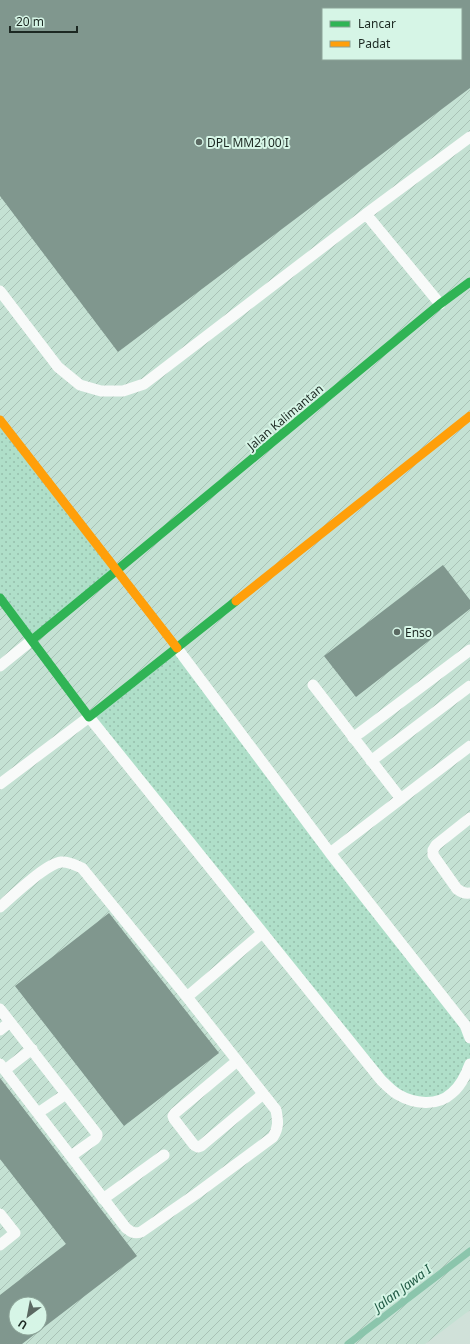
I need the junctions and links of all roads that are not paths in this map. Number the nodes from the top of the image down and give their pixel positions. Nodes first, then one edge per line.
1 (470, 137) edge
2 (366, 214) junction
3 (470, 282) edge
4 (0, 291) edge
5 (440, 304) junction
6 (470, 416) edge
7 (0, 420) edge
8 (117, 571) junction
9 (0, 598) edge
10 (4, 608) edge
11 (32, 640) junction
12 (177, 648) junction
13 (470, 650) edge
14 (0, 666) edge
15 (313, 685) dead end
16 (470, 686) edge
17 (89, 717) junction
18 (353, 738) junction
19 (470, 746) edge
20 (371, 761) junction
21 (0, 784) edge
22 (400, 799) junction
23 (470, 818) edge
24 (330, 853) junction
25 (470, 893) edge
26 (0, 907) edge
27 (262, 932) junction
28 (187, 997) junction
29 (0, 1009) edge
30 (10, 1022) junction
31 (0, 1030) edge
32 (470, 1038) edge
33 (32, 1049) junction
34 (237, 1061) junction
35 (470, 1064) edge
36 (2, 1067) edge
37 (66, 1094) junction
38 (263, 1094) junction
39 (38, 1113) junction
40 (164, 1155) dead end
41 (71, 1156) junction
42 (103, 1199) junction
43 (0, 1214) edge
44 (0, 1245) edge

1 - 2 lane
2 - 4 lane
2 - 5 lane
3 - 5 street, Jalan Kalimantan
5 - 8 street, Jalan Kalimantan
6 - 12 street
7 - 8 street
8 - 11 street, Jalan Kalimantan
8 - 12 street
9 - 10 street
10 - 11 street
11 - 14 lane
11 - 17 street
12 - 17 street
12 - 24 lane
13 - 18 lane
15 - 18 lane
16 - 20 lane
17 - 21 lane
17 - 27 lane
18 - 20 lane
19 - 22 lane
20 - 22 lane
22 - 24 lane
23 - 25 lane
24 - 32 lane
26 - 28 lane
27 - 28 lane
27 - 35 lane
28 - 34 lane
29 - 30 lane
30 - 31 lane
30 - 33 lane
33 - 36 lane
33 - 37 lane
34 - 38 lane
34 - 38 lane
36 - 39 lane
37 - 39 lane
37 - 41 lane
38 - 42 lane
39 - 41 lane
40 - 42 lane
41 - 42 lane
43 - 44 lane

